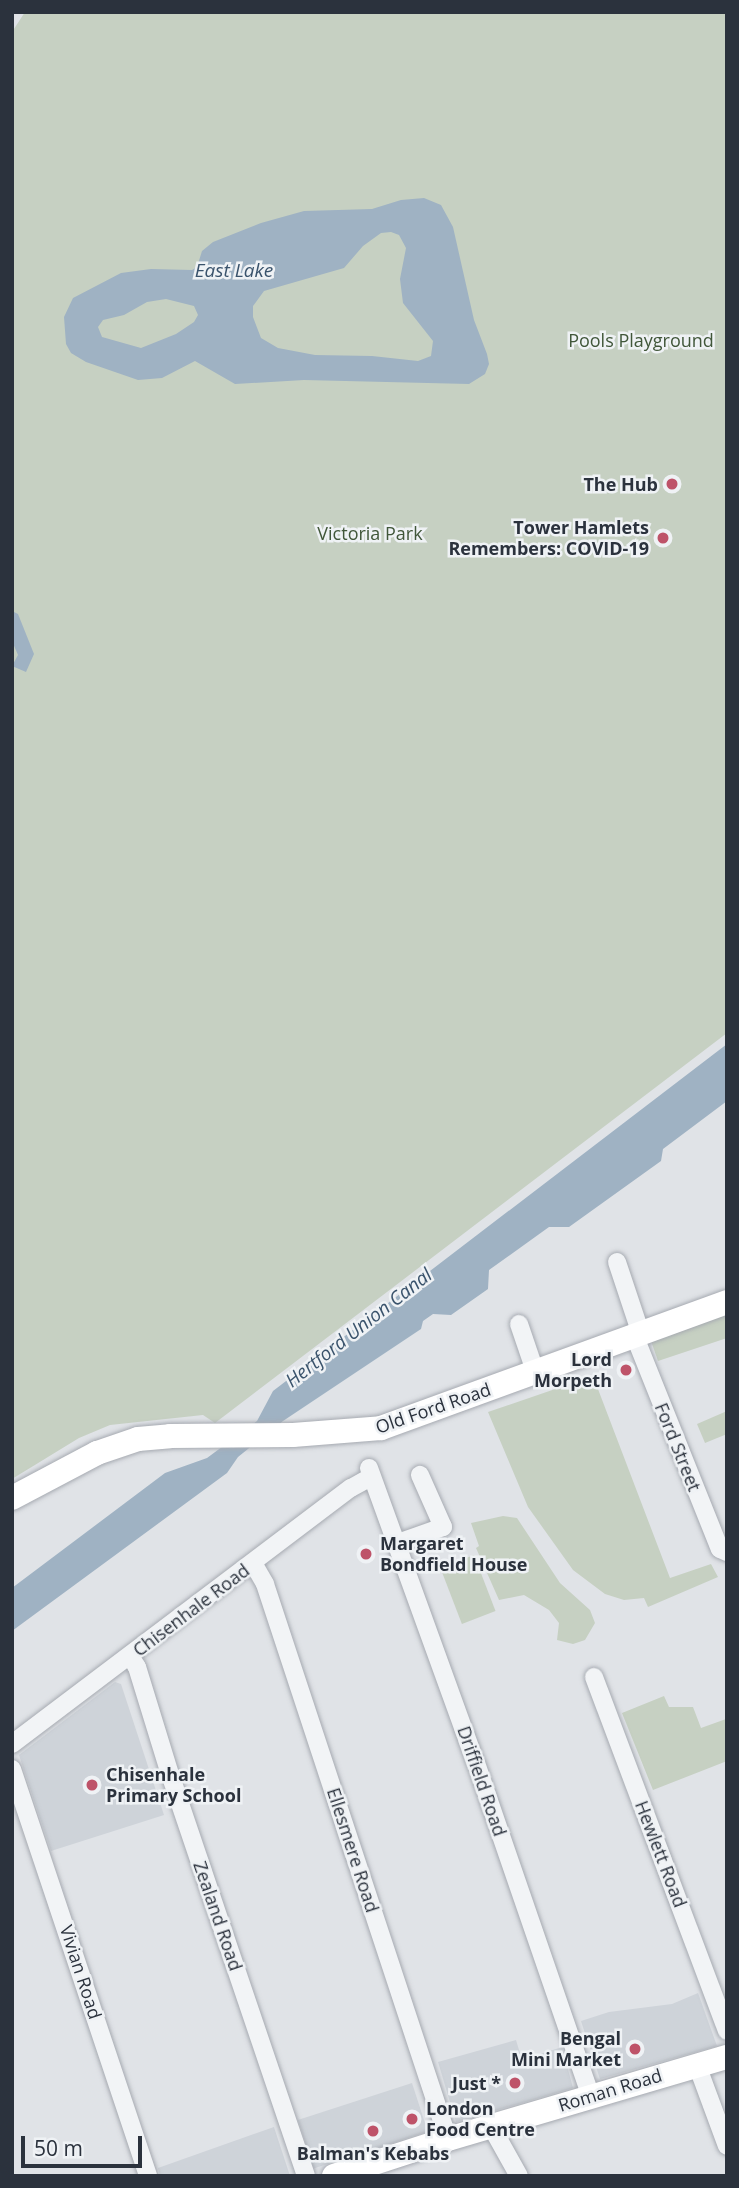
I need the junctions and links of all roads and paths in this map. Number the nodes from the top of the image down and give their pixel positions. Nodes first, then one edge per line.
1 (617, 1262) dead end
2 (727, 1303) edge
3 (519, 1324) dead end
4 (638, 1336) junction
5 (535, 1371) junction
6 (370, 1472) joint
7 (420, 1475) dead end
8 (12, 1498) edge
9 (395, 1544) junction
10 (727, 1552) edge
11 (259, 1559) junction
12 (130, 1656) junction
13 (594, 1676) dead end
14 (12, 1744) edge
15 (12, 1769) edge
16 (727, 2031) edge
17 (727, 2057) edge
18 (697, 2065) junction
19 (591, 2097) junction
20 (491, 2126) junction
21 (448, 2138) junction
22 (727, 2146) edge
23 (148, 2176) edge
24 (306, 2176) edge
25 (334, 2176) edge
26 (519, 2176) edge

1 - 4 street, Ford Street
2 - 4 main road, Old Ford Road
3 - 5 street
4 - 5 main road, Old Ford Road
4 - 10 street, Ford Street
5 - 8 main road, Old Ford Road
6 - 9 street, Driffield Road
6 - 11 street, Chisenhale Road
7 - 9 street
9 - 19 street, Driffield Road
11 - 12 street, Chisenhale Road
11 - 21 street, Ellesmere Road
12 - 14 street, Chisenhale Road
12 - 24 street, Zealand Road
13 - 16 street, Hewlett Road
15 - 23 street, Vivian Road
17 - 18 main road, Roman Road
18 - 19 main road, Roman Road
18 - 22 street
19 - 20 main road, Roman Road
20 - 21 main road, Roman Road
20 - 26 street
21 - 25 main road, Roman Road

